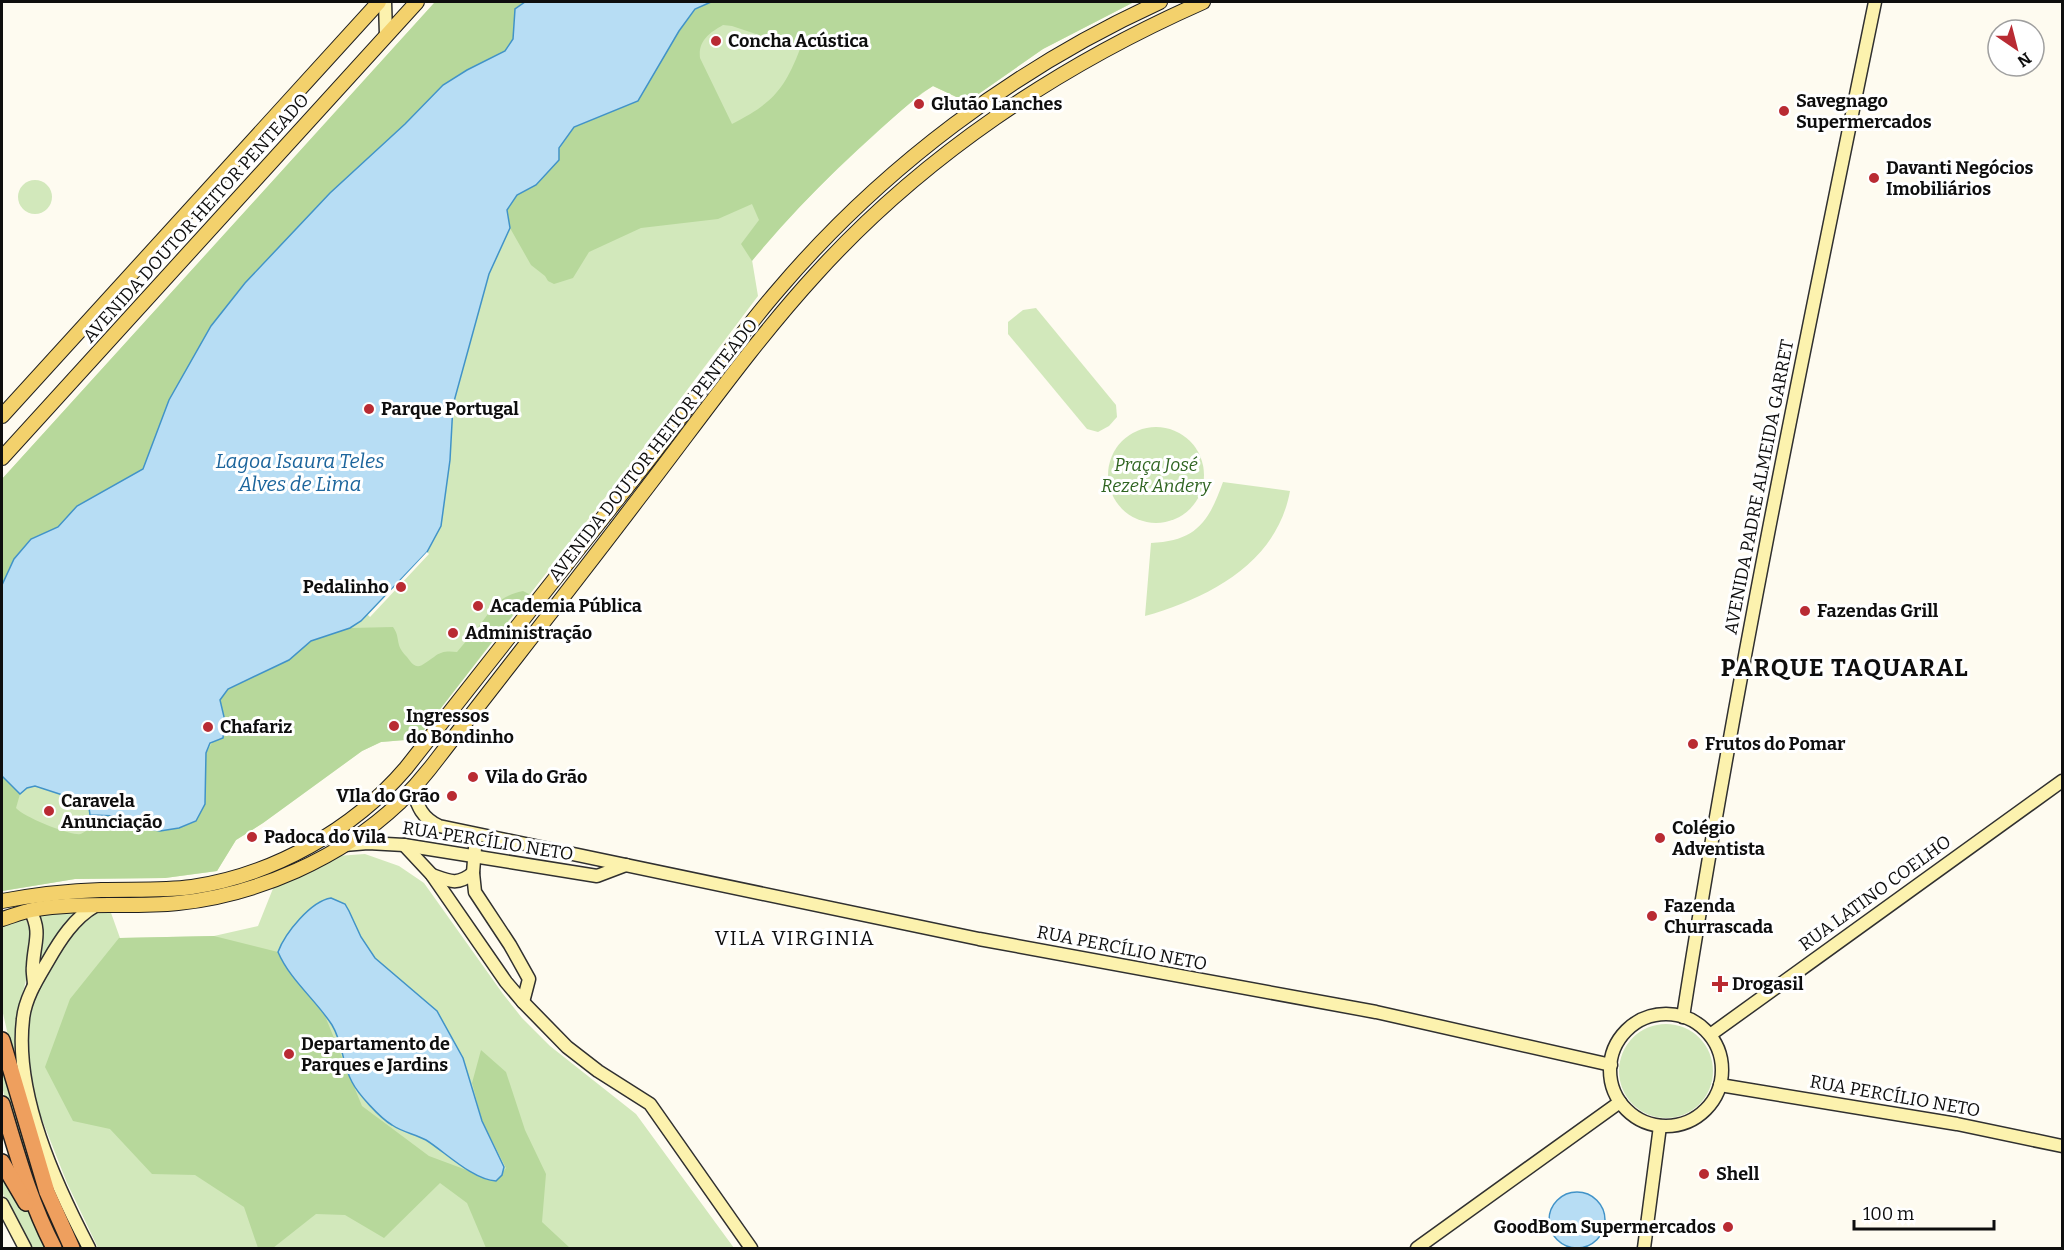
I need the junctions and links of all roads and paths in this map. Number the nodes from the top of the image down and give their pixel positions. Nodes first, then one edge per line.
1 (374, 2) edge
2 (379, 2) edge
3 (385, 2) edge
4 (417, 2) edge
5 (1160, 2) edge
6 (1203, 2) edge
7 (1875, 2) edge
8 (361, 21) junction
9 (386, 34) junction
10 (2, 416) edge
11 (2, 458) edge
12 (487, 666) junction
13 (502, 676) junction
14 (2062, 781) edge
15 (412, 789) junction
16 (476, 835) junction
17 (343, 845) junction
18 (404, 845) junction
19 (474, 855) junction
20 (280, 860) junction
21 (626, 865) junction
22 (472, 873) junction
23 (285, 875) junction
24 (432, 875) junction
25 (2, 901) edge
26 (95, 906) junction
27 (30, 910) junction
28 (2, 919) edge
29 (35, 986) junction
30 (523, 1002) junction
31 (1683, 1017) junction
32 (1710, 1035) junction
33 (2, 1040) edge
34 (1611, 1065) junction
35 (1720, 1085) junction
36 (1620, 1102) junction
37 (2, 1104) edge
38 (1660, 1126) junction
39 (2062, 1146) edge
40 (2, 1162) edge
41 (2, 1204) edge
42 (40, 1221) junction
43 (25, 1248) edge
44 (54, 1248) edge
45 (72, 1248) edge
46 (89, 1248) edge
47 (751, 1248) edge
48 (1417, 1248) edge
49 (1644, 1248) edge

1 - 8 main road
2 - 8 main road, AVENIDA DOUTOR HEITOR PENTEADO
3 - 9 main road
4 - 9 main road, AVENIDA DOUTOR HEITOR PENTEADO
5 - 12 main road, AVENIDA DOUTOR HEITOR PENTEADO
6 - 13 main road, AVENIDA DOUTOR HEITOR PENTEADO
7 - 31 main road, AVENIDA PADRE ALMEIDA GARRET
8 - 10 main road, AVENIDA DOUTOR HEITOR PENTEADO
9 - 11 main road, AVENIDA DOUTOR HEITOR PENTEADO
12 - 13 main road
12 - 20 main road, AVENIDA DOUTOR HEITOR PENTEADO
13 - 15 main road, AVENIDA DOUTOR HEITOR PENTEADO
14 - 32 main road, RUA LATINO COELHO
15 - 16 main road, RUA PERCÍLIO NETO
15 - 17 main road, AVENIDA DOUTOR HEITOR PENTEADO
16 - 19 main road
16 - 21 main road, RUA PERCÍLIO NETO
17 - 18 main road, RUA PERCÍLIO NETO
17 - 23 main road, AVENIDA DOUTOR HEITOR PENTEADO
18 - 19 main road, RUA PERCÍLIO NETO
18 - 24 main road
19 - 21 main road, RUA PERCÍLIO NETO
19 - 22 main road
20 - 23 main road
20 - 25 main road, AVENIDA DOUTOR HEITOR PENTEADO
21 - 34 main road, RUA PERCÍLIO NETO
22 - 24 main road
22 - 30 main road
23 - 26 main road, AVENIDA DOUTOR HEITOR PENTEADO
24 - 30 main road
26 - 27 main road, AVENIDA DOUTOR HEITOR PENTEADO
26 - 29 main road
27 - 28 main road, AVENIDA DOUTOR HEITOR PENTEADO
27 - 29 main road
29 - 46 main road
30 - 47 main road
31 - 32 main road
31 - 34 main road
32 - 35 main road
33 - 45 highway
34 - 36 main road
35 - 38 main road
35 - 39 main road, RUA PERCÍLIO NETO
36 - 38 main road
36 - 48 main road
37 - 42 highway
38 - 49 main road
40 - 42 highway
41 - 43 main road
42 - 44 highway

